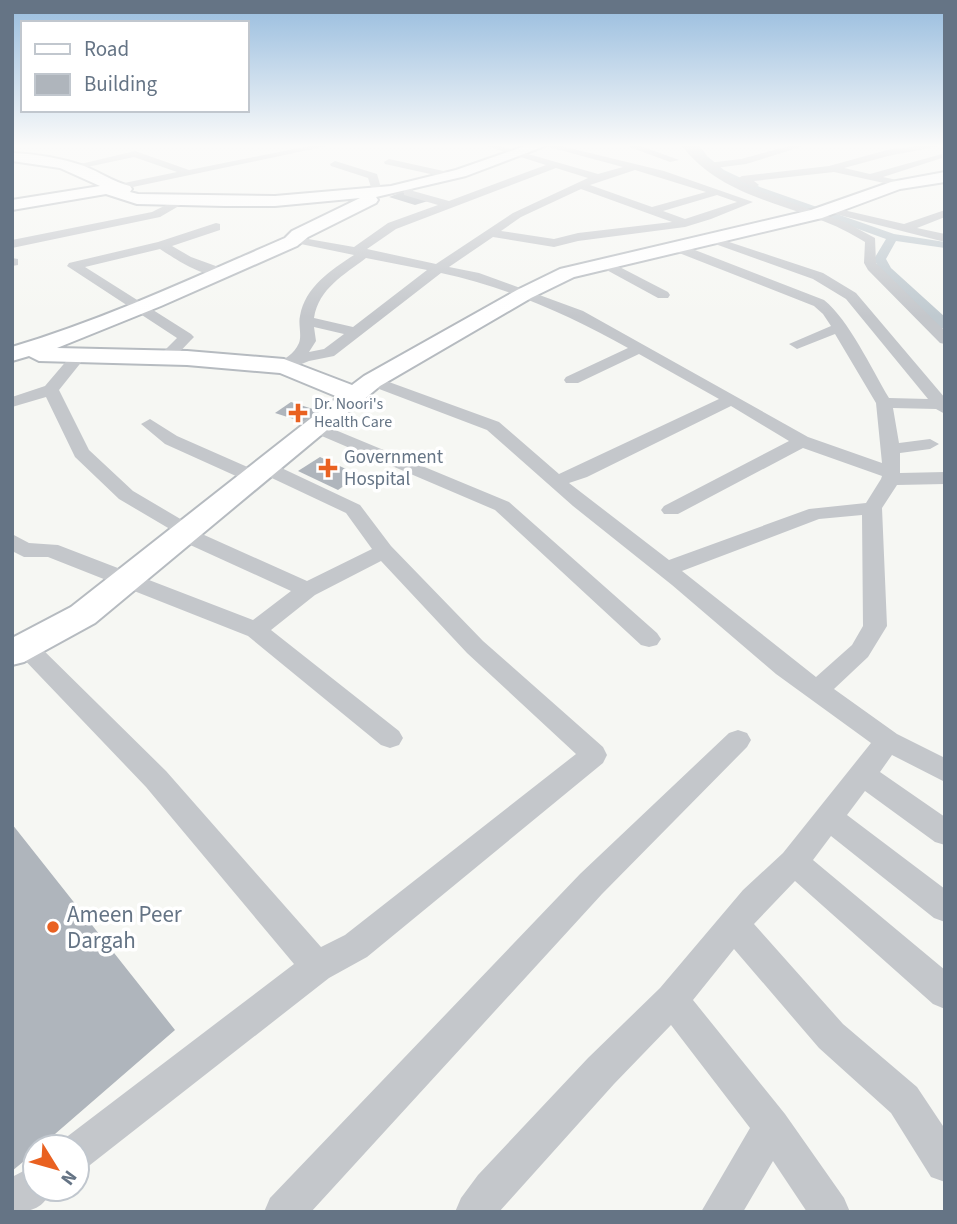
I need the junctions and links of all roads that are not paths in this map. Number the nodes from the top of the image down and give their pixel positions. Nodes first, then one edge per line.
1 (176, 203) edge
2 (363, 203) edge
3 (445, 203) edge
4 (542, 203) edge
5 (629, 203) edge
6 (676, 203) edge
7 (744, 203) edge
8 (754, 203) edge
9 (789, 203) edge
10 (795, 203) edge
11 (846, 203) edge
12 (448, 204) joint
13 (650, 211) junction
14 (817, 213) junction
15 (945, 213) edge
16 (685, 223) junction
17 (216, 227) dead end
18 (905, 228) junction
19 (490, 233) junction
20 (945, 238) edge
21 (295, 239) junction
22 (710, 240) junction
23 (12, 244) edge
24 (162, 245) junction
25 (678, 248) junction
26 (362, 251) junction
27 (608, 265) junction
28 (439, 268) junction
29 (219, 272) junction
30 (524, 294) junction
31 (663, 295) dead end
32 (139, 308) junction
33 (306, 321) junction
34 (841, 327) junction
35 (355, 332) junction
36 (945, 340) edge
37 (797, 344) dead end
38 (639, 348) junction
39 (14, 353) edge
40 (79, 355) junction
41 (166, 357) junction
42 (289, 364) junction
43 (572, 380) dead end
44 (363, 388) junction
45 (51, 390) junction
46 (732, 399) junction
47 (12, 402) edge
48 (884, 403) junction
49 (942, 407) edge
50 (150, 424) dead end
51 (316, 427) junction
52 (803, 441) junction
53 (930, 444) dead end
54 (891, 449) junction
55 (260, 473) junction
56 (891, 476) junction
57 (945, 478) edge
58 (556, 481) junction
59 (872, 508) junction
60 (671, 510) dead end
61 (187, 531) junction
62 (12, 540) edge
63 (384, 551) junction
64 (666, 569) junction
65 (128, 579) junction
66 (307, 590) junction
67 (256, 630) junction
68 (649, 639) dead end
69 (19, 649) edge
70 (817, 690) junction
71 (390, 738) dead end
72 (738, 740) dead end
73 (888, 741) junction
74 (945, 771) edge
75 (863, 775) junction
76 (829, 818) junction
77 (945, 833) edge
78 (794, 862) junction
79 (945, 908) edge
80 (734, 925) junction
81 (317, 967) junction
82 (945, 992) edge
83 (672, 1000) junction
84 (772, 1127) junction
85 (91, 1141) edge
86 (945, 1163) edge
87 (284, 1212) edge
88 (475, 1212) edge
89 (721, 1212) edge
90 (830, 1212) edge

1 - 23 street
2 - 21 main road
3 - 12 street
4 - 19 street
5 - 13 street
6 - 13 street
7 - 16 street
8 - 14 street
9 - 14 street
10 - 14 street
11 - 14 main road
12 - 26 street
13 - 16 street
14 - 18 street
14 - 22 main road
14 - 36 street
15 - 18 street
16 - 19 street
17 - 24 street
18 - 20 street
19 - 28 street
21 - 26 street
21 - 29 main road
22 - 25 main road
22 - 49 street
24 - 29 street
24 - 32 street
25 - 27 main road
25 - 34 street
26 - 28 street
26 - 33 street
27 - 30 main road
27 - 31 street
28 - 30 street
28 - 35 street
29 - 32 main road
30 - 38 street
30 - 44 main road
32 - 39 main road
32 - 41 street
33 - 35 street
33 - 42 street
34 - 37 street
34 - 48 street
35 - 42 street
38 - 43 street
38 - 46 street
39 - 40 main road
40 - 41 main road
40 - 45 street
41 - 42 main road
42 - 44 main road
44 - 51 main road
44 - 58 street
45 - 47 street
45 - 61 street
46 - 52 street
46 - 58 street
48 - 49 street
48 - 54 street
50 - 55 street
51 - 55 main road
51 - 68 street
52 - 56 street
52 - 60 street
53 - 54 street
54 - 56 street
55 - 61 main road
55 - 63 street
56 - 57 street
56 - 59 street
58 - 64 street
59 - 64 street
59 - 70 street
61 - 65 main road
61 - 66 street
62 - 65 street
63 - 66 street
63 - 81 street
64 - 70 street
65 - 67 street
65 - 69 main road
66 - 67 street
67 - 71 street
69 - 81 street
70 - 73 street
72 - 87 street
73 - 74 street
73 - 75 street
75 - 76 street
75 - 77 street
76 - 78 street
76 - 79 street
78 - 80 street
78 - 82 street
80 - 83 street
80 - 86 street
81 - 85 street
83 - 84 street
83 - 88 street
84 - 89 street
84 - 90 street

